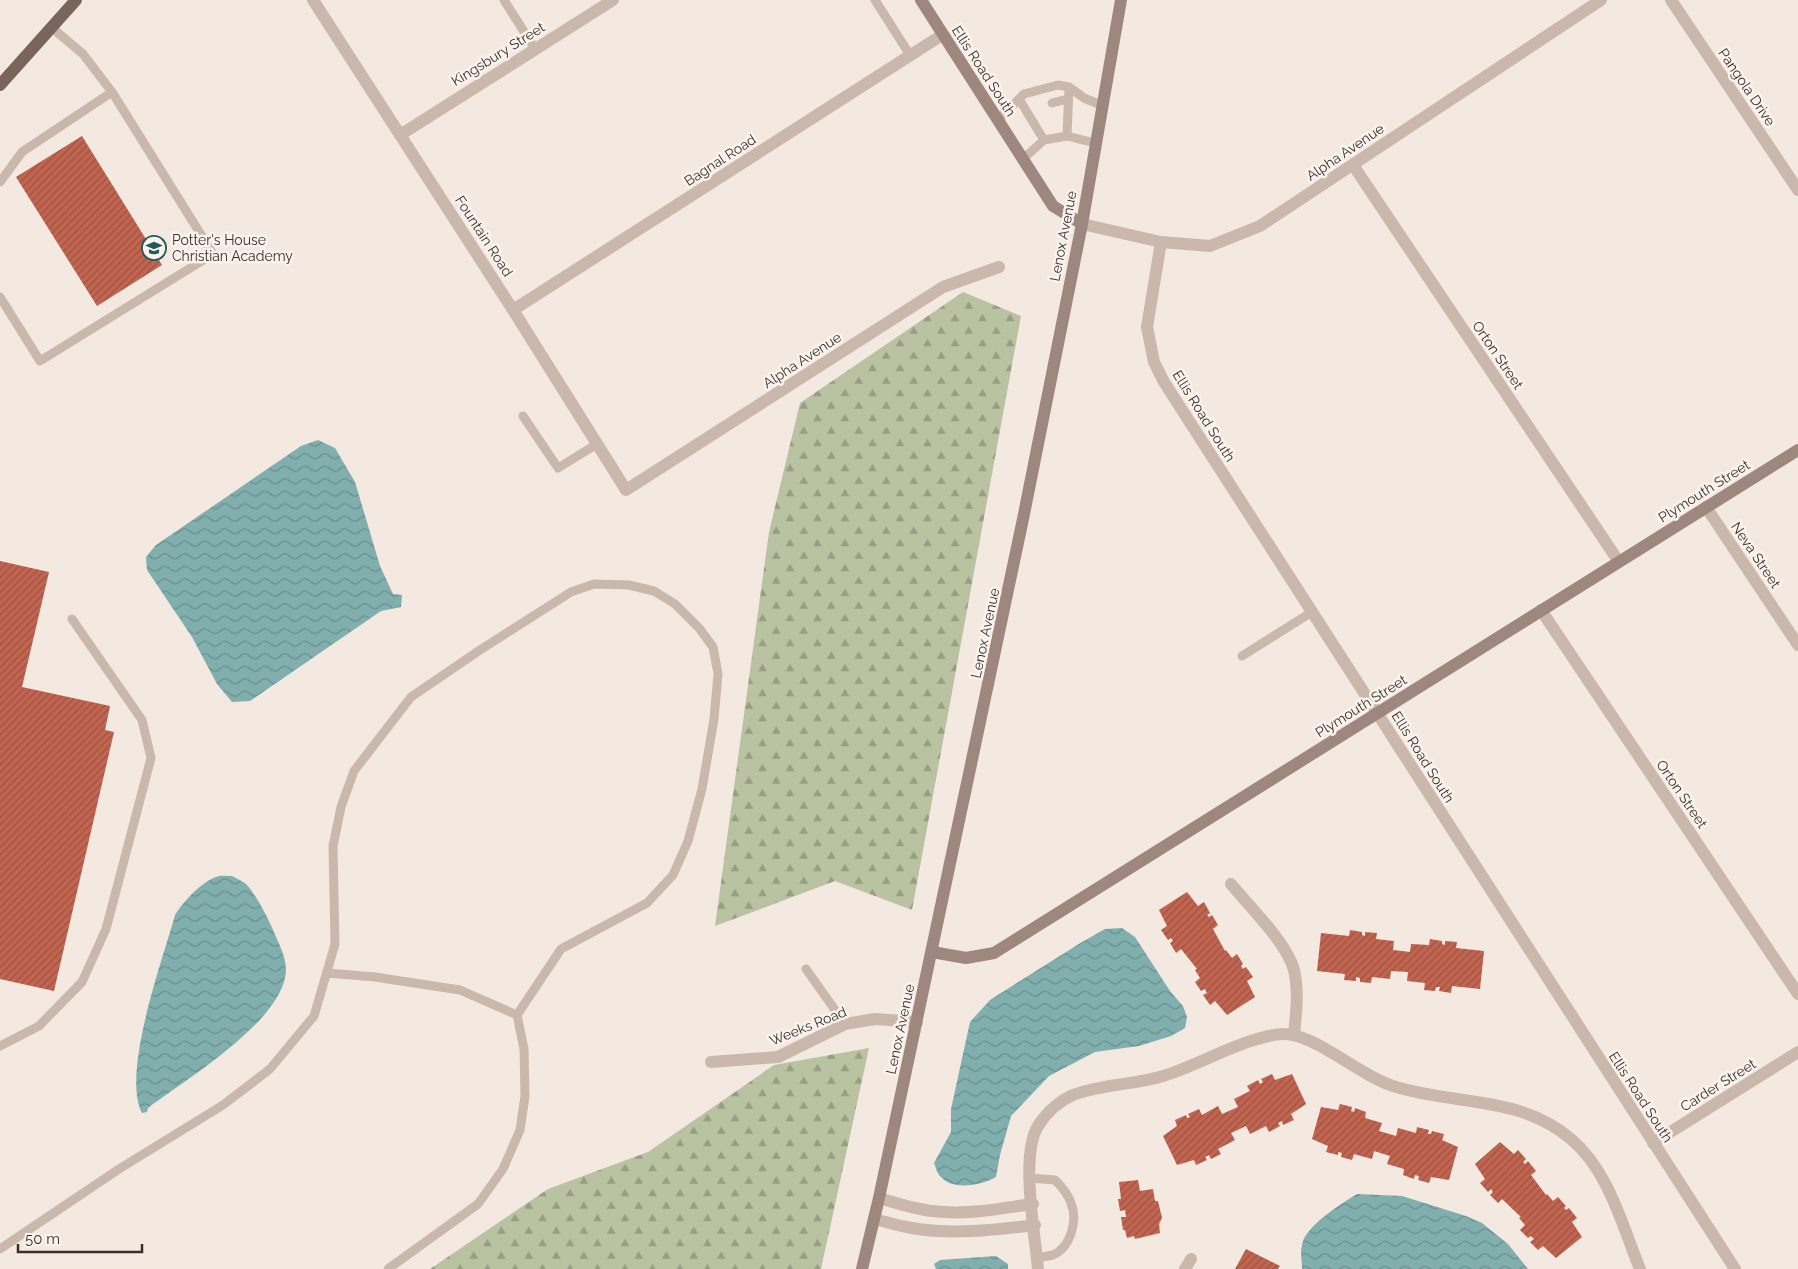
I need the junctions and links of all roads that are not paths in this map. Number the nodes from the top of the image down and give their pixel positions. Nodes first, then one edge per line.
1 (76, 0) edge
2 (313, 0) edge
3 (504, 0) edge
4 (613, 0) edge
5 (875, 0) edge
6 (921, 0) edge
7 (1121, 0) edge
8 (1601, 0) edge
9 (1671, 0) edge
10 (51, 27) junction
11 (942, 34) junction
12 (535, 49) junction
13 (910, 55) junction
14 (0, 84) edge
15 (1069, 86) junction
16 (112, 92) junction
17 (1019, 99) junction
18 (1068, 99) junction
19 (1052, 103) dead end
20 (1101, 105) junction
21 (998, 120) junction
22 (400, 135) junction
23 (1067, 136) junction
24 (1044, 140) junction
25 (1095, 143) junction
26 (1023, 159) junction
27 (1353, 165) junction
28 (0, 182) edge
29 (1798, 190) edge
30 (1082, 224) junction
31 (1161, 242) junction
32 (999, 266) dead end
33 (0, 297) edge
34 (513, 310) junction
35 (523, 416) dead end
36 (597, 444) junction
37 (1798, 450) edge
38 (626, 490) joint
39 (1706, 507) junction
40 (1619, 562) junction
41 (1541, 610) junction
42 (1312, 612) junction
43 (72, 619) dead end
44 (1798, 645) edge
45 (1242, 656) dead end
46 (1377, 713) junction
47 (1230, 884) dead end
48 (932, 952) junction
49 (806, 969) dead end
50 (326, 973) junction
51 (1798, 994) edge
52 (517, 1015) junction
53 (916, 1022) junction
54 (845, 1024) junction
55 (1294, 1035) junction
56 (0, 1046) edge
57 (1798, 1052) edge
58 (711, 1062) dead end
59 (1654, 1143) junction
60 (1030, 1178) junction
61 (879, 1198) junction
62 (1033, 1204) junction
63 (874, 1219) junction
64 (1035, 1225) junction
65 (0, 1249) edge
66 (1037, 1264) edge
67 (388, 1269) edge
68 (862, 1269) edge
69 (1640, 1269) edge
70 (1735, 1269) edge

1 - 10 main road
2 - 22 street, Fountain Road
3 - 12 lane
4 - 12 street, Kingsbury Street
5 - 13 lane
6 - 11 main road, Ellis Road South
7 - 20 main road, Lenox Avenue
8 - 27 street, Alpha Avenue
9 - 29 street, Pangola Drive
10 - 14 main road
10 - 16 lane
11 - 13 street, Bagnal Road
11 - 21 main road, Ellis Road South
12 - 22 street, Kingsbury Street
13 - 34 street, Bagnal Road
15 - 17 lane
15 - 18 lane
15 - 20 lane
16 - 28 lane
16 - 33 lane
17 - 21 lane
17 - 24 lane
18 - 19 lane
18 - 23 lane
20 - 25 main road, Lenox Avenue
21 - 26 main road, Ellis Road South
22 - 34 street, Fountain Road
23 - 24 lane
23 - 25 lane
24 - 26 lane
25 - 30 main road, Lenox Avenue
26 - 30 main road, Ellis Road South
27 - 31 street, Alpha Avenue
27 - 40 street, Orton Street
30 - 31 street, Alpha Avenue
30 - 48 main road, Lenox Avenue
31 - 42 street, Ellis Road South
32 - 38 street, Alpha Avenue
34 - 36 street, Fountain Road
35 - 36 lane
36 - 38 street, Fountain Road
37 - 39 main road, Plymouth Street
39 - 40 main road, Plymouth Street
39 - 44 street, Neva Street
40 - 41 main road, Plymouth Street
41 - 46 main road, Plymouth Street
41 - 51 street, Orton Street
42 - 45 lane
42 - 46 street, Ellis Road South
43 - 56 lane
46 - 48 main road, Plymouth Street
46 - 59 street, Ellis Road South
47 - 55 street
48 - 53 main road, Lenox Avenue
49 - 54 lane
50 - 52 lane
50 - 52 lane
50 - 65 lane
52 - 67 lane
53 - 54 street, Weeks Road
53 - 61 main road, Lenox Avenue
54 - 58 street, Weeks Road
55 - 60 street
55 - 69 street
57 - 59 street, Carder Street
59 - 70 street, Ellis Road South
60 - 62 street
60 - 66 lane
61 - 62 street
61 - 63 main road, Lenox Avenue
62 - 64 street
63 - 64 street
63 - 68 main road, Lenox Avenue
64 - 66 street

